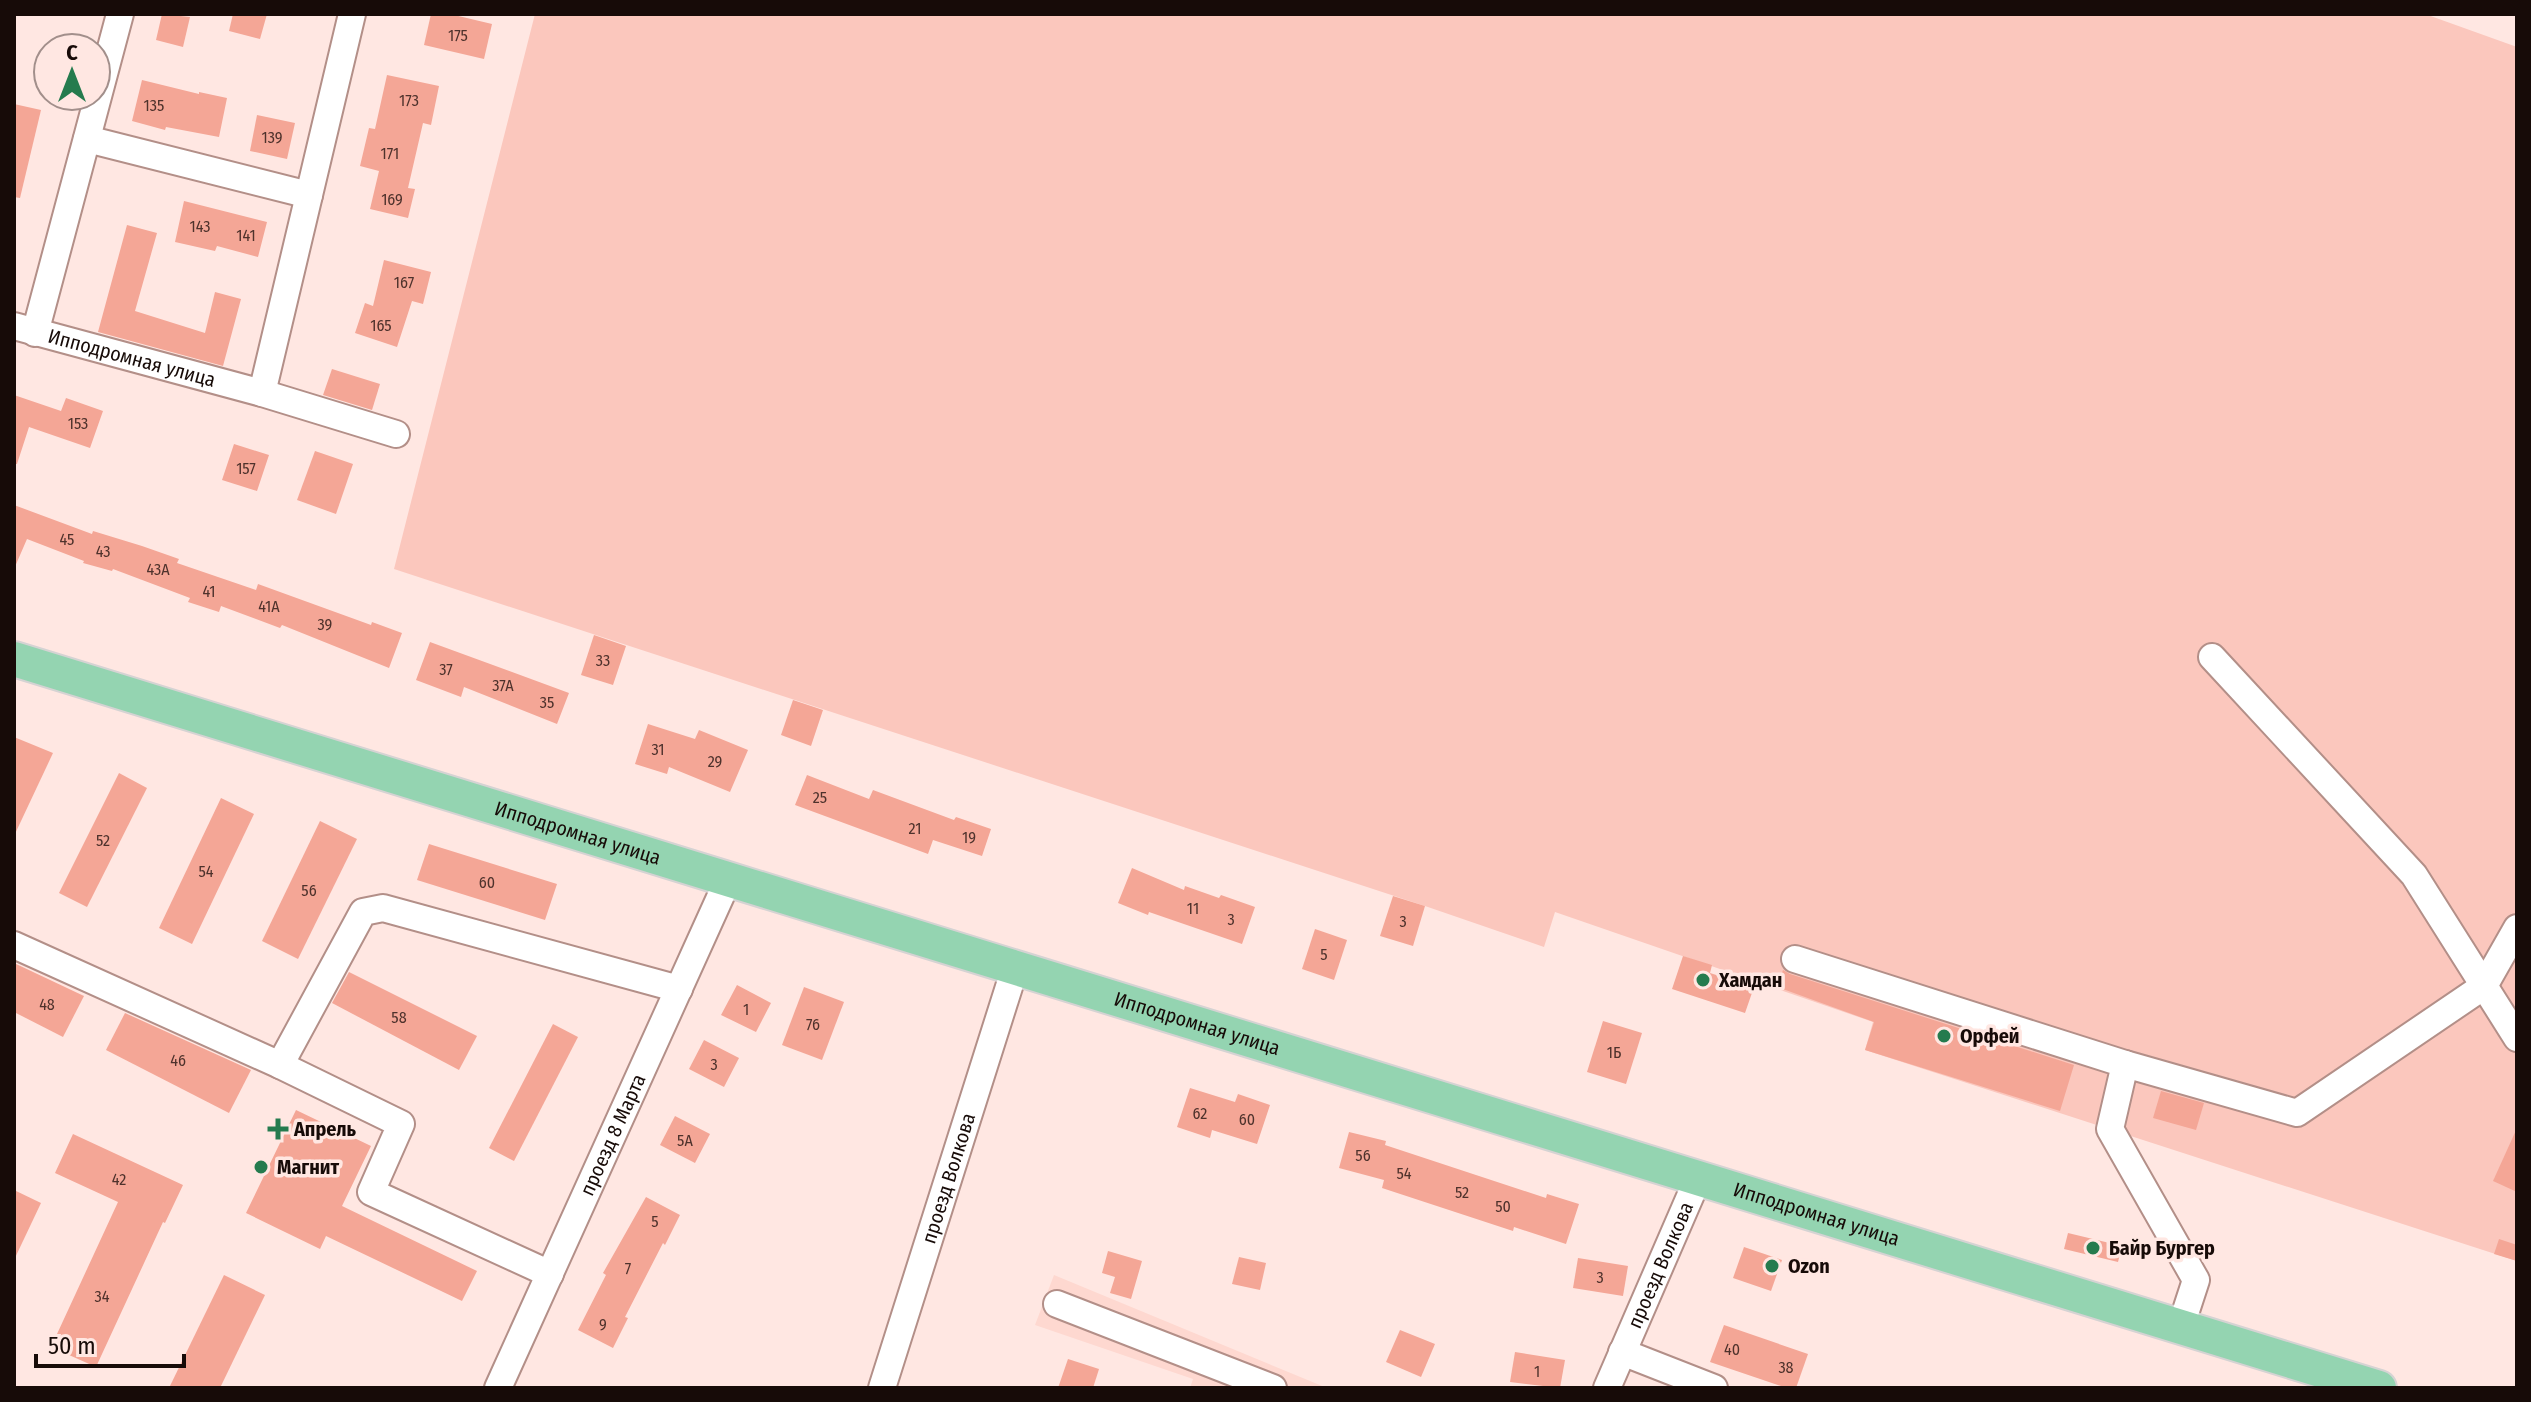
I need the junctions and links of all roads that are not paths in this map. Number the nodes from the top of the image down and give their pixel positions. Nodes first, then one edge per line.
1 (120, 14) edge
2 (352, 14) edge
3 (87, 139) junction
4 (309, 195) junction
5 (24, 329) edge
6 (262, 393) junction
7 (396, 434) dead end
8 (2212, 657) dead end
9 (14, 659) edge
10 (728, 880) junction
11 (2517, 928) edge
12 (14, 945) edge
13 (1795, 959) dead end
14 (1015, 968) junction
15 (2484, 986) junction
16 (679, 989) junction
17 (2517, 1038) edge
18 (2125, 1064) junction
19 (280, 1065) junction
20 (1699, 1176) junction
21 (550, 1274) junction
22 (1057, 1304) dead end
23 (2181, 1326) junction
24 (1622, 1352) junction
25 (498, 1388) edge
26 (882, 1388) edge
27 (1273, 1388) edge
28 (1607, 1388) edge
29 (1714, 1388) edge
30 (2379, 1388) edge

1 - 3 street, Ипподромная улица
2 - 4 street
3 - 4 street
3 - 5 street, Ипподромная улица
4 - 6 street
5 - 6 street, Ипподромная улица
6 - 7 street, Ипподромная улица
8 - 15 street
9 - 10 main road, Ипподромная улица
10 - 14 main road, Ипподромная улица
10 - 16 street, проезд 8 Марта
11 - 15 street
12 - 19 street
13 - 18 street
14 - 20 main road, Ипподромная улица
14 - 26 street, проезд Волкова
15 - 17 street
15 - 18 street
16 - 19 street
16 - 21 street, проезд 8 Марта
18 - 23 street
19 - 21 street
20 - 23 main road, Ипподромная улица
20 - 24 street, проезд Волкова
21 - 25 street, проезд 8 Марта
22 - 27 street
23 - 30 main road, Ипподромная улица
24 - 28 street, проезд Волкова
24 - 29 street

